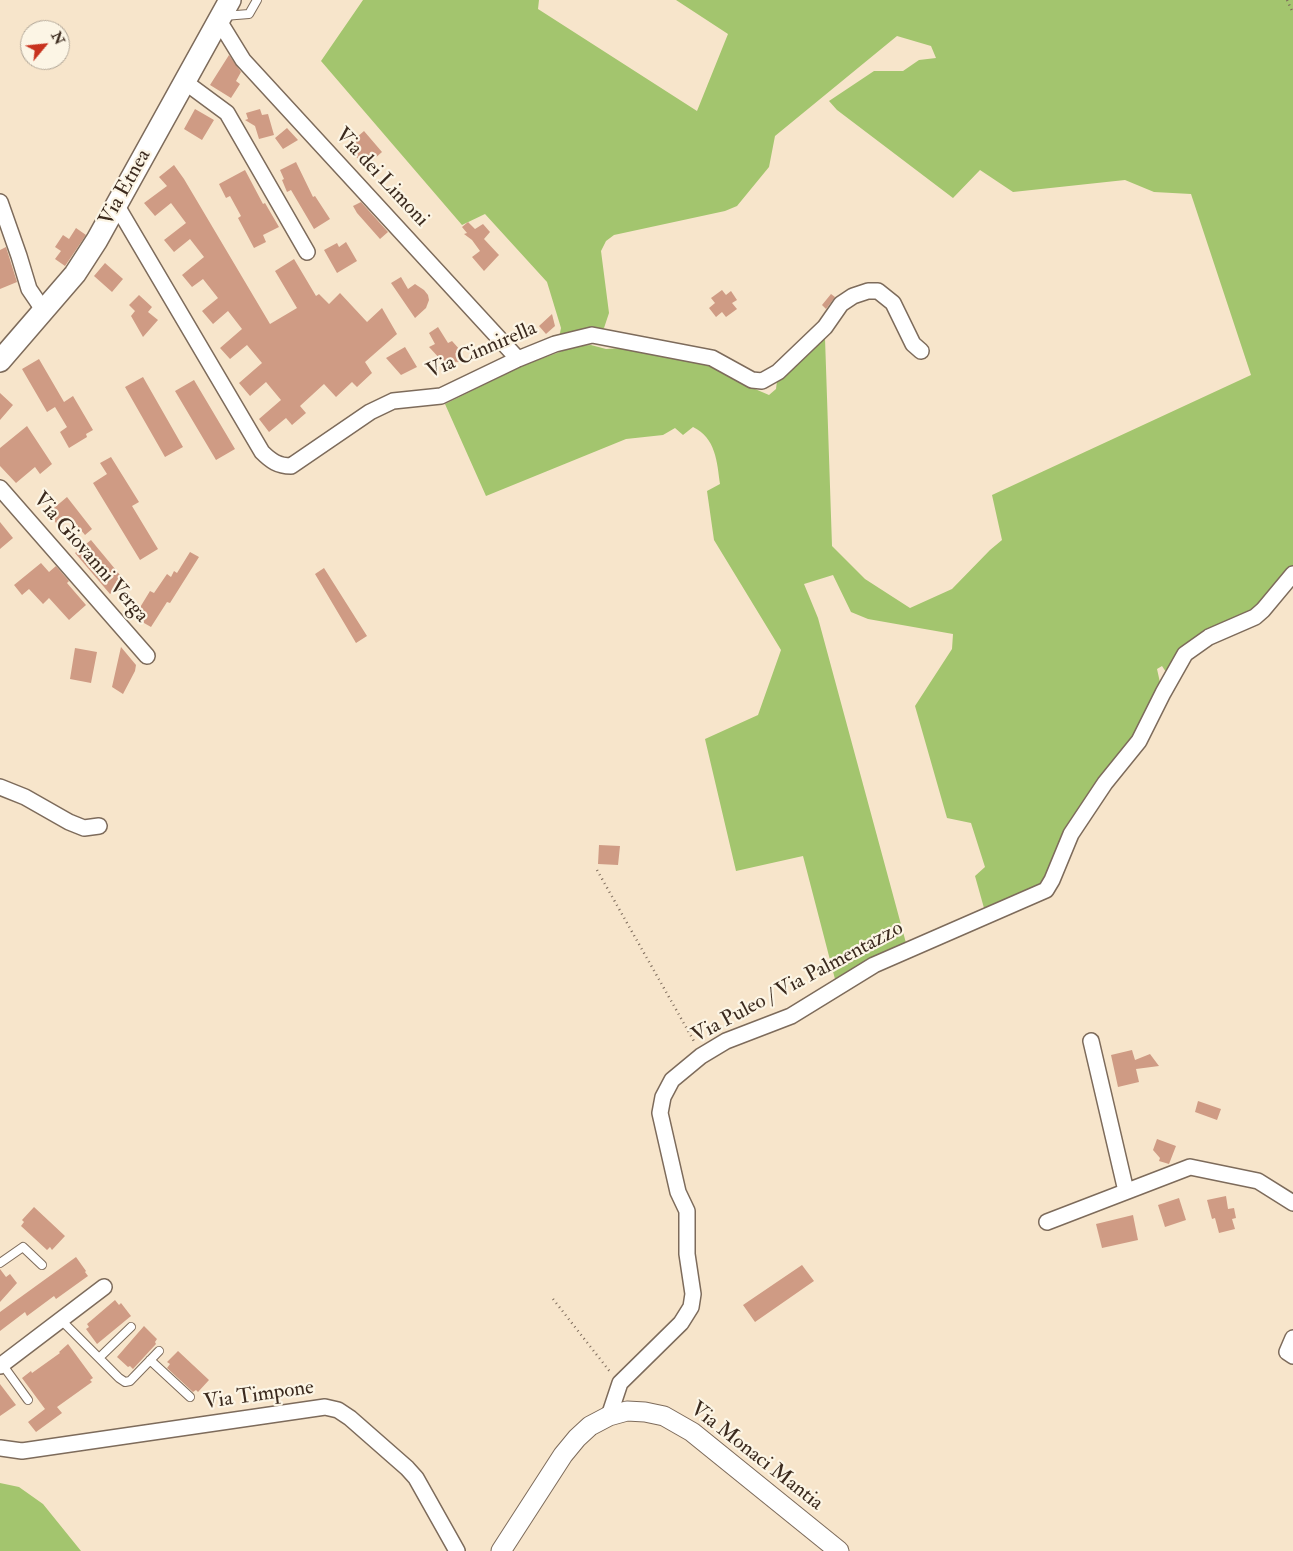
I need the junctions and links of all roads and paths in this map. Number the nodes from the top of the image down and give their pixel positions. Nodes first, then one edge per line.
1 (257, 0) edge
2 (1287, 0) edge
3 (223, 12) edge
4 (1293, 13) edge
5 (185, 82) junction
6 (0, 202) edge
7 (117, 206) junction
8 (307, 252) dead end
9 (44, 311) junction
10 (921, 350) dead end
11 (518, 359) junction
12 (0, 361) edge
13 (0, 488) edge
14 (1293, 574) edge
15 (147, 656) dead end
16 (0, 787) edge
17 (99, 826) dead end
18 (597, 870) dead end
19 (1091, 1041) dead end
20 (699, 1051) junction
21 (1126, 1192) junction
22 (1293, 1203) edge
23 (1047, 1222) dead end
24 (0, 1263) edge
25 (42, 1265) dead end
26 (104, 1287) dead end
27 (553, 1299) dead end
28 (61, 1320) junction
29 (131, 1328) dead end
30 (1293, 1338) edge
31 (159, 1351) dead end
32 (1293, 1356) edge
33 (99, 1358) junction
34 (150, 1360) junction
35 (1, 1365) edge
36 (617, 1380) junction
37 (190, 1397) dead end
38 (28, 1400) dead end
39 (610, 1416) junction
40 (0, 1448) edge
41 (457, 1551) edge
42 (501, 1551) edge
43 (839, 1551) edge

1 - 3 lane
2 - 4 path
3 - 5 main road, Via Etnea
3 - 11 street, Via dei Limoni
5 - 7 main road, Via Etnea
5 - 8 street
6 - 9 street
7 - 9 main road, Via Etnea
7 - 11 street, Via Cinnirella
9 - 12 main road, Via Etnea
10 - 11 street, Via Cinnirella
13 - 15 street, Via Giovanni Verga
14 - 20 street, Via Puleo / Via Palmentazzo
16 - 17 street
18 - 20 path
19 - 21 street
20 - 36 street, Via Puleo / Via Palmentazzo
21 - 22 street
21 - 23 street
24 - 25 lane
26 - 28 street
27 - 36 path
28 - 33 lane
28 - 35 street
29 - 33 lane
30 - 32 street
31 - 34 lane
33 - 34 lane
34 - 37 lane
35 - 38 lane
36 - 39 street, Via Puleo / Via Palmentazzo
39 - 42 street
39 - 43 street, Via Monaci Mantia
40 - 41 street, Via Timpone

